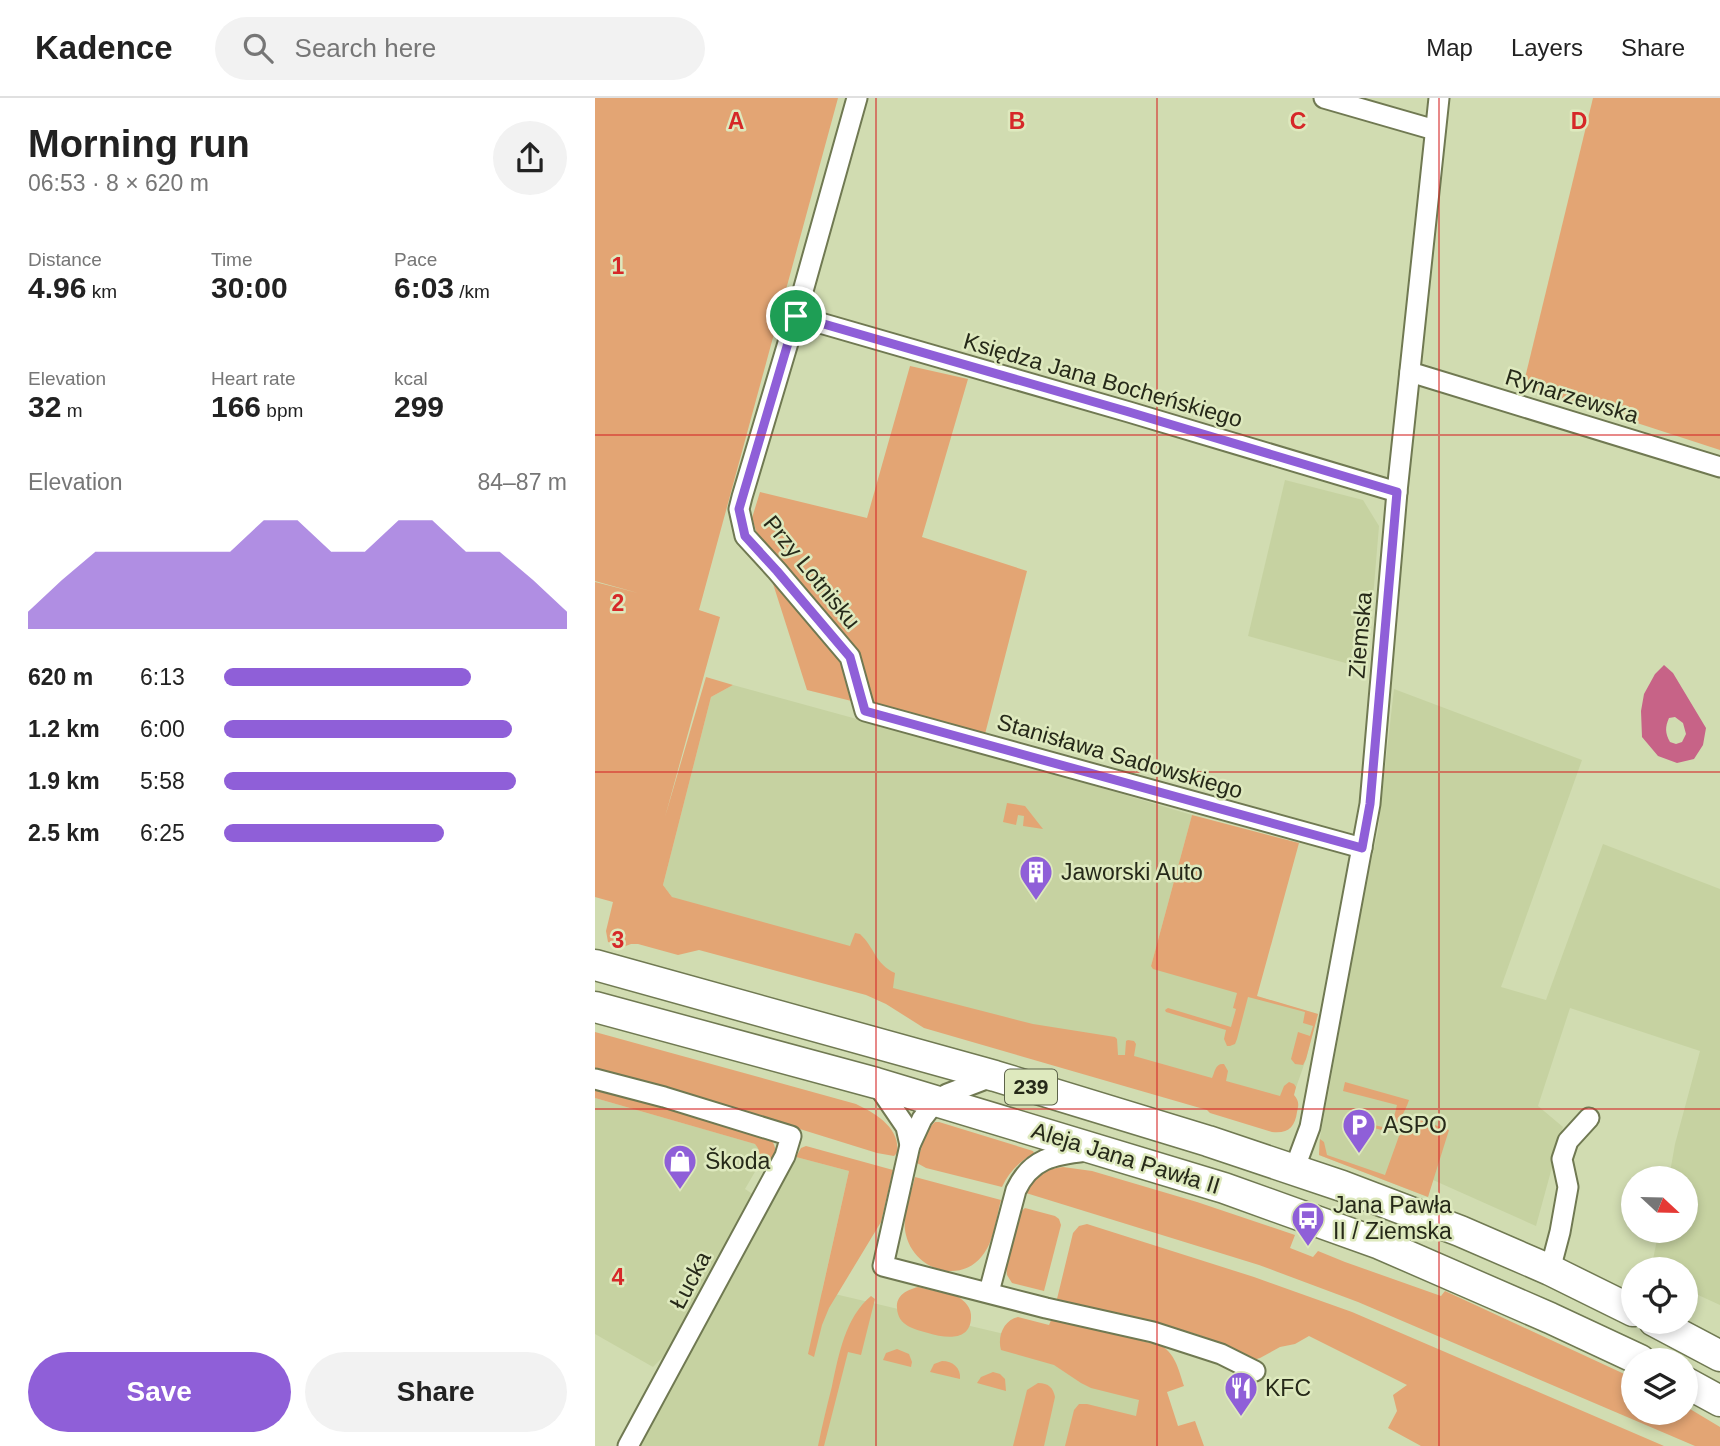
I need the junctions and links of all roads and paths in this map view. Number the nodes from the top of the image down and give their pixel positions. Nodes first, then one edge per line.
1 (857, 98) edge
2 (1324, 98) edge
3 (1439, 98) edge
4 (1435, 130) junction
5 (796, 316) junction
6 (1410, 372) junction
7 (1720, 467) edge
8 (1397, 492) junction
9 (865, 711) joint
10 (1362, 848) junction
11 (595, 965) edge
12 (595, 1007) edge
13 (995, 1076) junction
14 (595, 1079) edge
15 (876, 1083) junction
16 (937, 1102) junction
17 (1589, 1118) dead end
18 (910, 1144) junction
19 (1098, 1149) junction
20 (1294, 1170) junction
21 (1550, 1270) junction
22 (989, 1292) junction
23 (1621, 1305) edge
24 (1679, 1334) edge
25 (1621, 1351) edge
26 (1720, 1356) edge
27 (1255, 1371) dead end
28 (1698, 1389) edge
29 (1720, 1401) edge
30 (628, 1446) edge

1 - 5 street, Przy Lotnisku
2 - 4 street
3 - 4 street, Ziemska
4 - 6 street, Ziemska
5 - 8 street, Księdza Jana Bocheńskiego
5 - 9 street, Przy Lotnisku
6 - 7 street, Rynarzewska
6 - 8 street, Ziemska
8 - 10 street, Ziemska
9 - 10 street, Stanisława Sadowskiego
10 - 20 street, Ziemska
11 - 13 main road, Aleja Jana Pawła II / 239
12 - 15 main road, Aleja Jana Pawła II / 239
13 - 16 street
13 - 20 main road, Aleja Jana Pawła II / 239
14 - 30 street, Łucka
15 - 16 main road, Aleja Jana Pawła II / 239
15 - 18 street
16 - 18 street
16 - 19 main road, Aleja Jana Pawła II / 239
17 - 21 street
18 - 22 street
19 - 22 street
19 - 25 main road, Aleja Jana Pawła II / 239
20 - 21 main road, Aleja Jana Pawła II / 239
21 - 23 main road, Aleja Jana Pawła II / 239
22 - 27 street
24 - 26 main road
28 - 29 main road

